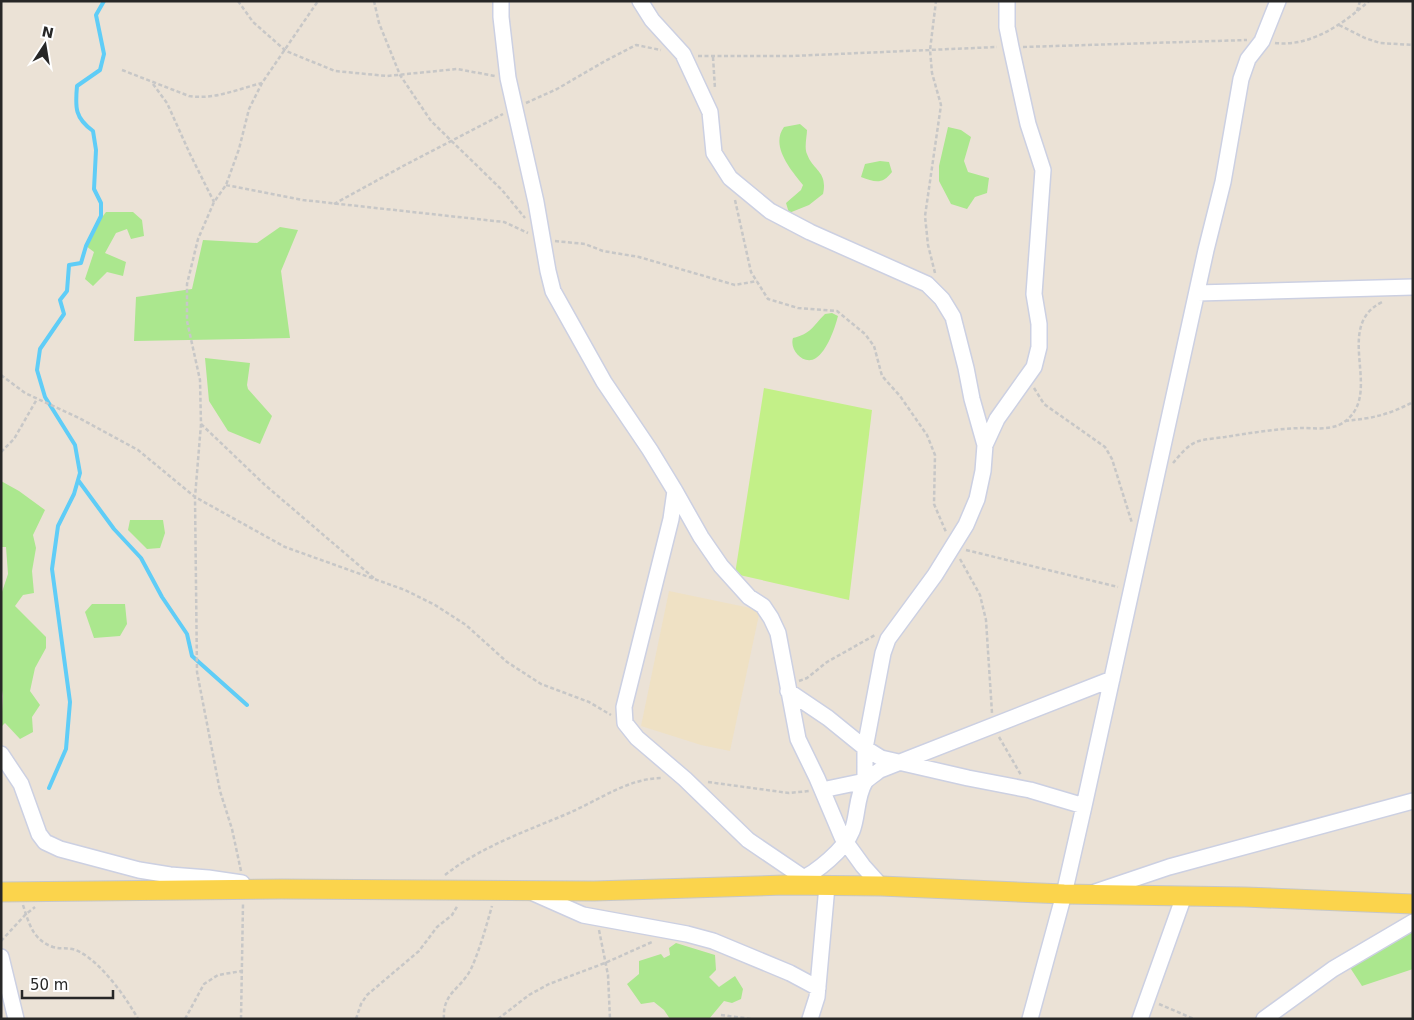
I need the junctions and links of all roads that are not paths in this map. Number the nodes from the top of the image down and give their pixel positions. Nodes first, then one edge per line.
1 (501, 1) edge
2 (640, 1) edge
3 (1007, 1) edge
4 (1278, 1) edge
5 (1413, 287) edge
6 (1197, 292) junction
7 (985, 445) junction
8 (675, 491) junction
9 (1112, 679) junction
10 (788, 687) junction
11 (865, 748) junction
12 (1, 754) edge
13 (900, 762) junction
14 (865, 781) junction
15 (822, 790) junction
16 (1413, 800) edge
17 (1084, 806) junction
18 (846, 843) junction
19 (804, 878) junction
20 (785, 885) junction
21 (827, 886) junction
22 (881, 886) junction
23 (244, 887) junction
24 (10, 892) edge
25 (530, 892) junction
26 (1064, 894) junction
27 (1088, 895) junction
28 (1184, 896) junction
29 (1413, 904) edge
30 (1413, 922) edge
31 (1, 957) edge
32 (818, 988) junction
33 (16, 1019) edge
34 (810, 1019) edge
35 (1030, 1019) edge
36 (1140, 1019) edge
37 (1264, 1019) edge

1 - 8 street
2 - 7 street
3 - 7 street
4 - 6 street
5 - 6 street
6 - 9 street
7 - 11 street
8 - 10 street
8 - 19 street
9 - 13 street
9 - 17 street
10 - 11 street
10 - 15 street
11 - 13 street
11 - 14 street
12 - 23 street
13 - 14 street
13 - 17 street
14 - 15 street
14 - 18 street
15 - 18 street
16 - 27 street
17 - 26 street
18 - 19 street
18 - 22 street
19 - 20 street
19 - 21 street
20 - 21 main road
20 - 25 main road
21 - 22 main road
21 - 32 street
22 - 26 main road
23 - 24 main road
23 - 25 main road
25 - 32 street
26 - 27 main road
26 - 35 street
27 - 28 main road
28 - 29 main road
28 - 36 street
30 - 37 street
31 - 33 street
32 - 34 street

